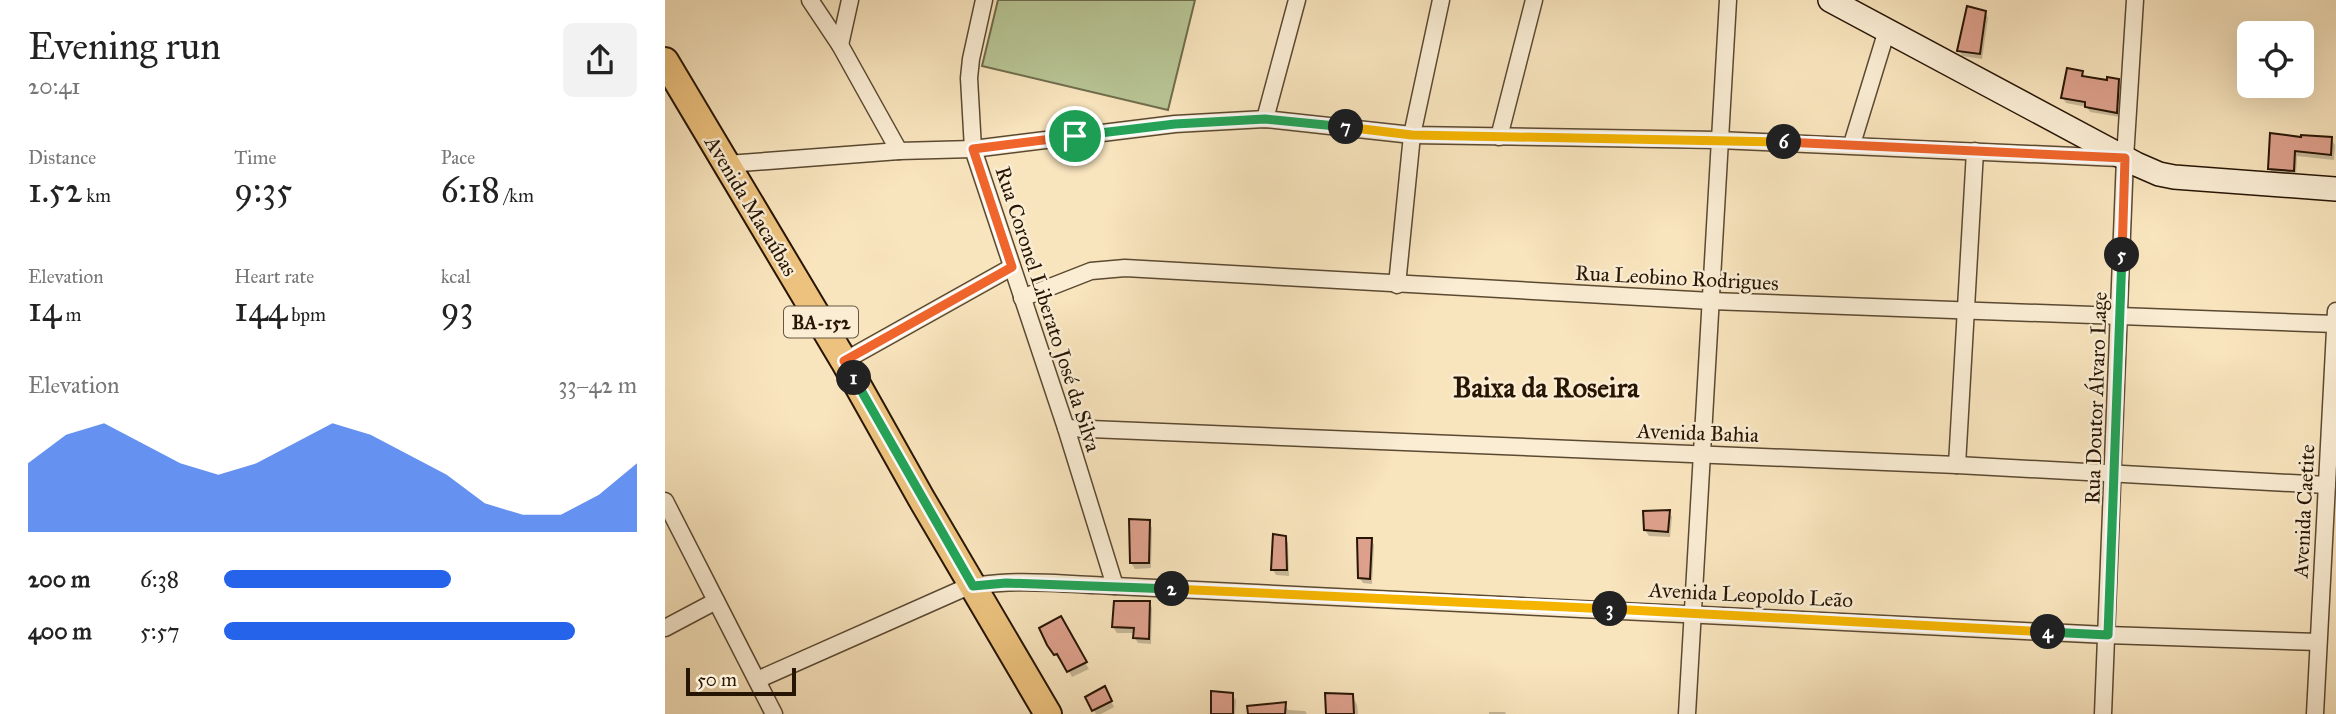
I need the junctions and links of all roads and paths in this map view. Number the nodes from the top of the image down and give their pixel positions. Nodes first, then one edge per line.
1 (810, 0) edge
2 (850, 0) edge
3 (985, 0) edge
4 (1297, 0) edge
5 (1441, 0) edge
6 (1534, 0) edge
7 (1728, 0) edge
8 (1830, 0) edge
9 (2135, 0) edge
10 (1887, 30) junction
11 (839, 45) junction
12 (669, 75) edge
13 (1265, 119) junction
14 (1412, 135) junction
15 (1499, 137) junction
16 (1719, 140) junction
17 (1852, 144) junction
18 (973, 149) junction
19 (899, 151) junction
20 (1975, 151) junction
21 (2125, 158) junction
22 (727, 164) junction
23 (2336, 190) edge
24 (1012, 267) junction
25 (1397, 285) junction
26 (1022, 298) junction
27 (1711, 302) junction
28 (1967, 311) junction
29 (2336, 311) edge
30 (2120, 317) junction
31 (2335, 324) edge
32 (844, 361) junction
33 (1066, 428) junction
34 (1702, 454) junction
35 (1957, 465) junction
36 (2114, 474) junction
37 (2327, 485) junction
38 (665, 500) edge
39 (973, 586) junction
40 (1115, 586) junction
41 (716, 601) junction
42 (1693, 613) junction
43 (665, 628) edge
44 (2108, 635) junction
45 (2318, 642) junction
46 (757, 680) junction
47 (774, 714) edge
48 (1048, 714) edge
49 (1687, 714) edge
50 (2103, 714) edge
51 (2315, 714) edge

1 - 11 street
2 - 11 street
3 - 18 street, Rua Coronel Liberato José da Silva
4 - 13 street
5 - 14 street
6 - 15 street
7 - 16 street
8 - 10 street
9 - 21 street, Rua Doutor Álvaro Lage
10 - 17 street
10 - 21 street
11 - 19 street
12 - 22 main road, Avenida Macaúbas / BA-152
13 - 14 street
13 - 18 street
14 - 15 street
14 - 25 street
15 - 16 street
16 - 17 street
16 - 27 street
17 - 20 street
18 - 19 street
18 - 24 street, Rua Coronel Liberato José da Silva
19 - 22 street
20 - 21 street
20 - 28 street
21 - 23 street
21 - 30 street, Rua Doutor Álvaro Lage
22 - 32 main road, Avenida Macaúbas / BA-152
24 - 26 street, Rua Coronel Liberato José da Silva
24 - 32 street
25 - 26 street, Rua Leobino Rodrigues
25 - 27 street, Rua Leobino Rodrigues
26 - 33 street, Rua Coronel Liberato José da Silva
27 - 28 street, Rua Leobino Rodrigues
27 - 34 street
28 - 30 street, Rua Leobino Rodrigues
28 - 35 street
29 - 31 street, Avenida Caetite
30 - 31 street, Rua Leobino Rodrigues
30 - 36 street, Rua Doutor Álvaro Lage
31 - 37 street, Avenida Caetite
32 - 39 main road, Avenida Macaúbas / BA-152
33 - 34 street, Avenida Bahia
33 - 40 street, Rua Coronel Liberato José da Silva
34 - 35 street, Avenida Bahia
34 - 42 street
35 - 36 street, Avenida Bahia
36 - 37 street, Avenida Bahia
36 - 44 street, Rua Doutor Álvaro Lage
37 - 45 street, Avenida Caetite
38 - 41 street
39 - 40 street, Avenida Leopoldo Leão
39 - 46 street, Avenida Leopoldo Leão
39 - 48 main road, Avenida Macaúbas / BA-152
40 - 42 street, Avenida Leopoldo Leão
41 - 43 street
41 - 46 street
42 - 44 street, Avenida Leopoldo Leão
42 - 49 street
44 - 45 street, Avenida Leopoldo Leão
44 - 50 street, Rua Doutor Álvaro Lage
45 - 51 street, Avenida Caetite
46 - 47 street

